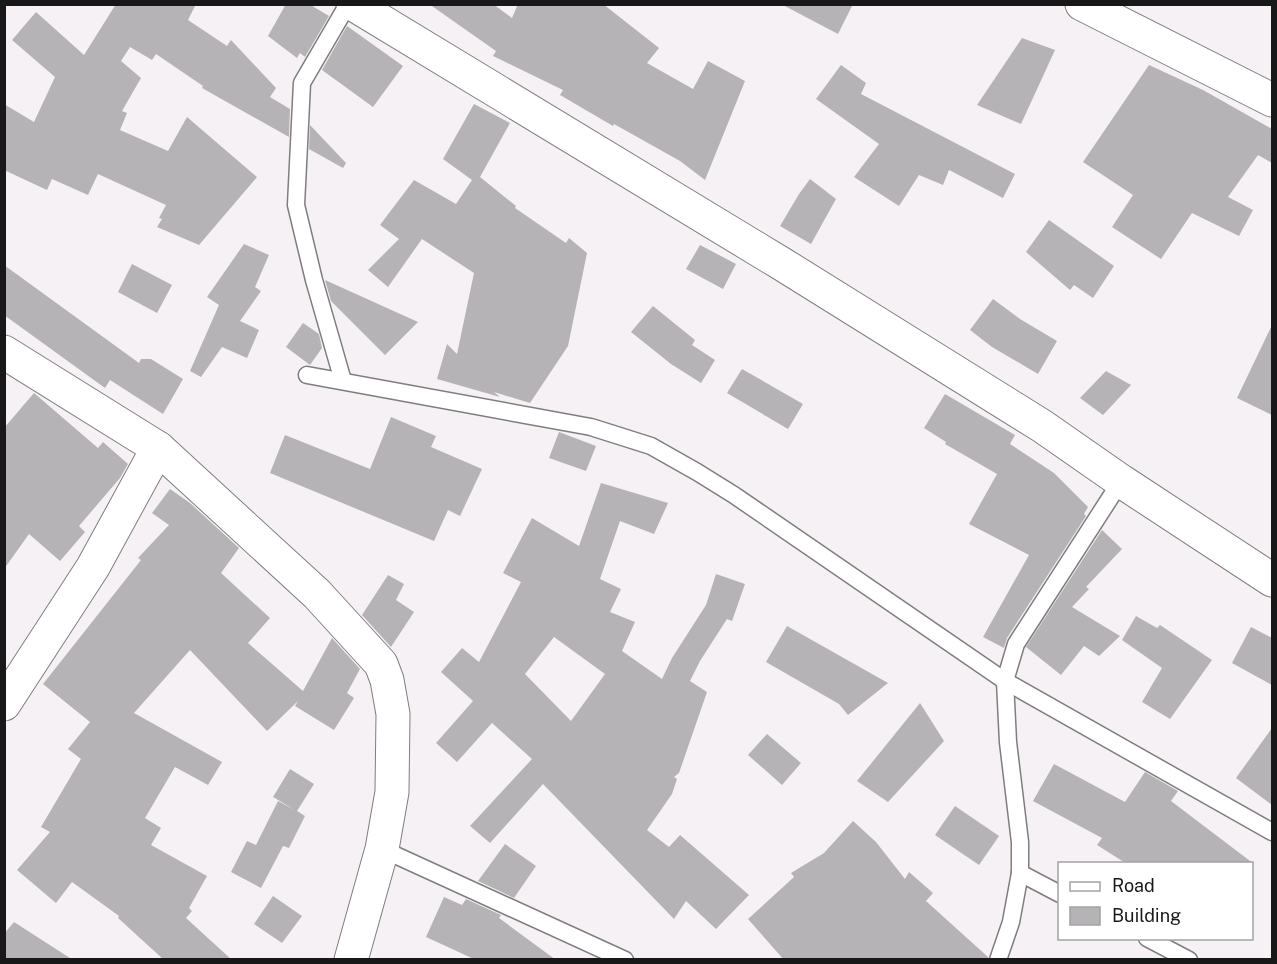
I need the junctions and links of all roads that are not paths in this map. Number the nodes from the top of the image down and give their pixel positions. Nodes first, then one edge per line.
1 (348, 4) edge
2 (353, 4) edge
3 (1082, 4) edge
4 (1272, 100) edge
5 (4, 352) edge
6 (307, 375) dead end
7 (343, 381) junction
8 (158, 448) junction
9 (1120, 482) junction
10 (1272, 580) edge
11 (1005, 681) junction
12 (4, 704) edge
13 (1272, 832) edge
14 (382, 849) junction
15 (1020, 873) junction
16 (1058, 893) edge
17 (1150, 940) edge
18 (351, 960) edge
19 (625, 960) edge
20 (998, 960) edge
21 (1189, 960) edge

1 - 7 lane
2 - 9 street
3 - 4 street
5 - 8 street
6 - 7 lane
7 - 11 lane
8 - 12 street
8 - 14 street
9 - 10 street
9 - 11 lane
11 - 13 lane
11 - 15 lane
14 - 18 street
14 - 19 lane
15 - 16 lane
15 - 20 lane
17 - 21 lane

